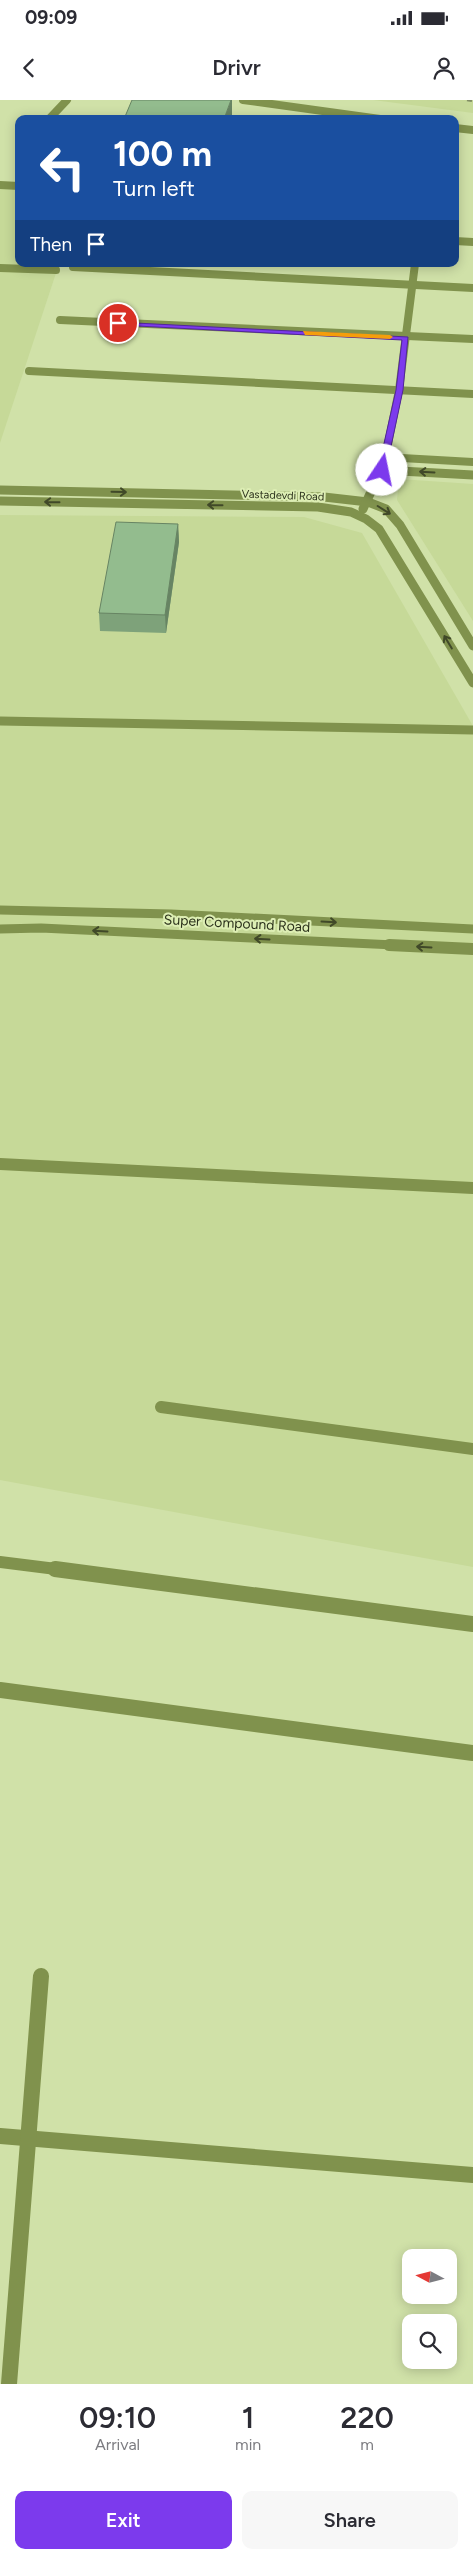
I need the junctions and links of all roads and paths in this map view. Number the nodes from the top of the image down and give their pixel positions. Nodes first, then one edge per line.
1 (68, 100) edge
2 (243, 100) edge
3 (234, 106) dead end
4 (53, 115) edge
5 (300, 115) edge
6 (351, 115) edge
7 (459, 128) edge
8 (473, 130) edge
9 (459, 135) edge
10 (473, 137) edge
11 (0, 185) edge
12 (15, 186) edge
13 (459, 241) edge
14 (473, 242) edge
15 (72, 267) dead end
16 (415, 267) edge
17 (0, 268) edge
18 (56, 270) dead end
19 (412, 285) junction
20 (473, 288) edge
21 (60, 320) dead end
22 (406, 338) junction
23 (473, 340) edge
24 (28, 371) dead end
25 (399, 390) junction
26 (473, 394) edge
27 (384, 458) junction
28 (473, 462) edge
29 (382, 470) junction
30 (473, 475) edge
31 (0, 490) edge
32 (0, 500) edge
33 (368, 502) junction
34 (360, 515) junction
35 (473, 646) edge
36 (473, 684) edge
37 (0, 721) edge
38 (473, 730) edge
39 (0, 910) edge
40 (0, 929) edge
41 (473, 929) edge
42 (473, 949) edge
43 (0, 1164) edge
44 (473, 1188) edge
45 (161, 1407) dead end
46 (473, 1449) edge
47 (0, 1562) edge
48 (473, 1624) edge
49 (0, 1690) edge
50 (473, 1753) edge
51 (41, 1976) dead end
52 (0, 2136) edge
53 (29, 2140) junction
54 (473, 2175) edge
55 (9, 2384) edge

1 - 4 street
2 - 6 street
3 - 5 street
7 - 8 street
9 - 10 street
11 - 12 street
13 - 14 street
15 - 19 street
16 - 19 street
17 - 18 street
19 - 20 street
19 - 22 street
21 - 22 street
22 - 23 street
22 - 25 street
24 - 25 street
25 - 26 street
25 - 27 street
27 - 28 street
27 - 29 street
30 -> 29 street
29 - 33 street
31 -> 33 street, Vastadevdi Road
34 -> 32 street, Vastadevdi Road
33 - 34 street
33 -> 35 street, Vastadevdi Road
36 -> 34 street, Vastadevdi Road
37 - 38 street
39 -> 41 street, Super Compound Road
42 -> 40 street, Super Compound Road
43 - 44 street
45 - 46 street
47 - 48 street
49 - 50 street
51 - 53 street
52 - 53 street
53 - 54 street
53 - 55 street

